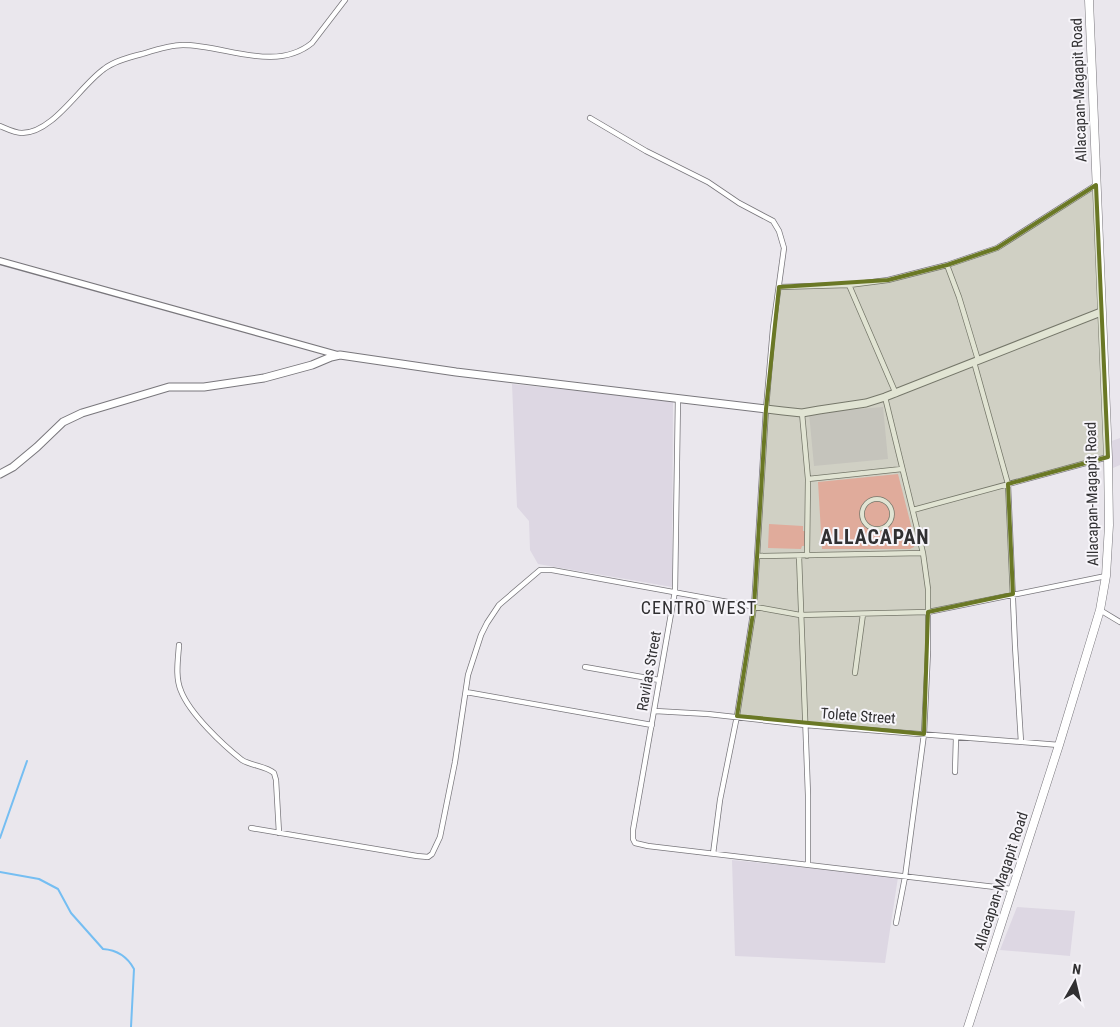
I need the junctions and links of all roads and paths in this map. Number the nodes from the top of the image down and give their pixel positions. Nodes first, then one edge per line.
1 (345, 0) edge
2 (1090, 0) edge
3 (590, 118) dead end
4 (0, 126) edge
5 (1096, 184) junction
6 (0, 261) edge
7 (947, 265) junction
8 (848, 285) junction
9 (779, 287) junction
10 (1101, 312) junction
11 (340, 355) junction
12 (976, 361) junction
13 (896, 394) junction
14 (678, 398) junction
15 (885, 398) junction
16 (766, 410) junction
17 (802, 413) junction
18 (1108, 457) junction
19 (902, 468) junction
20 (0, 474) edge
21 (808, 479) junction
22 (1008, 484) junction
23 (863, 509) joint
24 (913, 510) junction
25 (923, 553) junction
26 (757, 556) junction
27 (798, 556) junction
28 (807, 556) junction
29 (1106, 576) junction
30 (675, 591) junction
31 (1013, 594) junction
32 (754, 607) junction
33 (1100, 610) junction
34 (928, 612) junction
35 (863, 614) junction
36 (800, 615) junction
37 (1120, 622) edge
38 (179, 645) dead end
39 (584, 667) dead end
40 (855, 673) dead end
41 (659, 680) junction
42 (466, 692) junction
43 (655, 710) junction
44 (737, 716) junction
45 (652, 725) junction
46 (805, 725) junction
47 (924, 734) junction
48 (956, 737) junction
49 (1021, 742) junction
50 (1059, 745) junction
51 (955, 772) dead end
52 (251, 828) dead end
53 (279, 833) junction
54 (713, 854) junction
55 (808, 865) junction
56 (905, 876) junction
57 (1012, 889) junction
58 (896, 923) dead end
59 (968, 1027) edge

1 - 4 street
2 - 5 highway, Allacapan-Magapit Road
3 - 9 street
5 - 7 street
5 - 10 highway, Allacapan-Magapit Road
6 - 11 street
7 - 8 street
7 - 12 street
8 - 9 street
8 - 13 street
9 - 16 street
10 - 12 main road
10 - 18 highway, Allacapan-Magapit Road
11 - 14 main road
11 - 20 main road
12 - 13 main road
12 - 22 street
13 - 15 main road
14 - 16 main road
14 - 30 street, Ravilas Street
15 - 17 main road
15 - 19 street
16 - 17 main road
16 - 26 street
17 - 21 street
18 - 22 street
18 - 29 highway, Allacapan-Magapit Road
19 - 21 street
19 - 24 street
21 - 28 street
22 - 24 street
22 - 31 street
23 - 23 street
24 - 25 street
25 - 28 street
25 - 34 street
26 - 27 street
26 - 32 street
27 - 28 street
27 - 36 street
29 - 31 street
29 - 33 highway, Allacapan-Magapit Road
30 - 32 street
30 - 41 street, Ravilas Street
30 - 42 street
31 - 34 street
31 - 49 street
32 - 36 street
32 - 44 street
33 - 37 street
33 - 50 highway, Allacapan-Magapit Road
34 - 35 street
34 - 47 street
35 - 36 street
35 - 40 street
36 - 46 street
38 - 53 street
39 - 41 street
41 - 43 street, Ravilas Street
42 - 45 street
42 - 53 street
43 - 44 street, Tolete Street
43 - 45 street, Ravilas Street
44 - 46 street, Tolete Street
44 - 54 street
45 - 54 street, Ravilas Street
46 - 47 street, Tolete Street
46 - 55 street
47 - 48 street, Tolete Street
47 - 56 street
48 - 49 street, Tolete Street
48 - 51 street
49 - 50 street, Tolete Street
50 - 57 highway, Allacapan-Magapit Road
52 - 53 street
54 - 55 street
55 - 56 street
56 - 57 street
56 - 58 street
57 - 59 highway, Allacapan-Magapit Road

